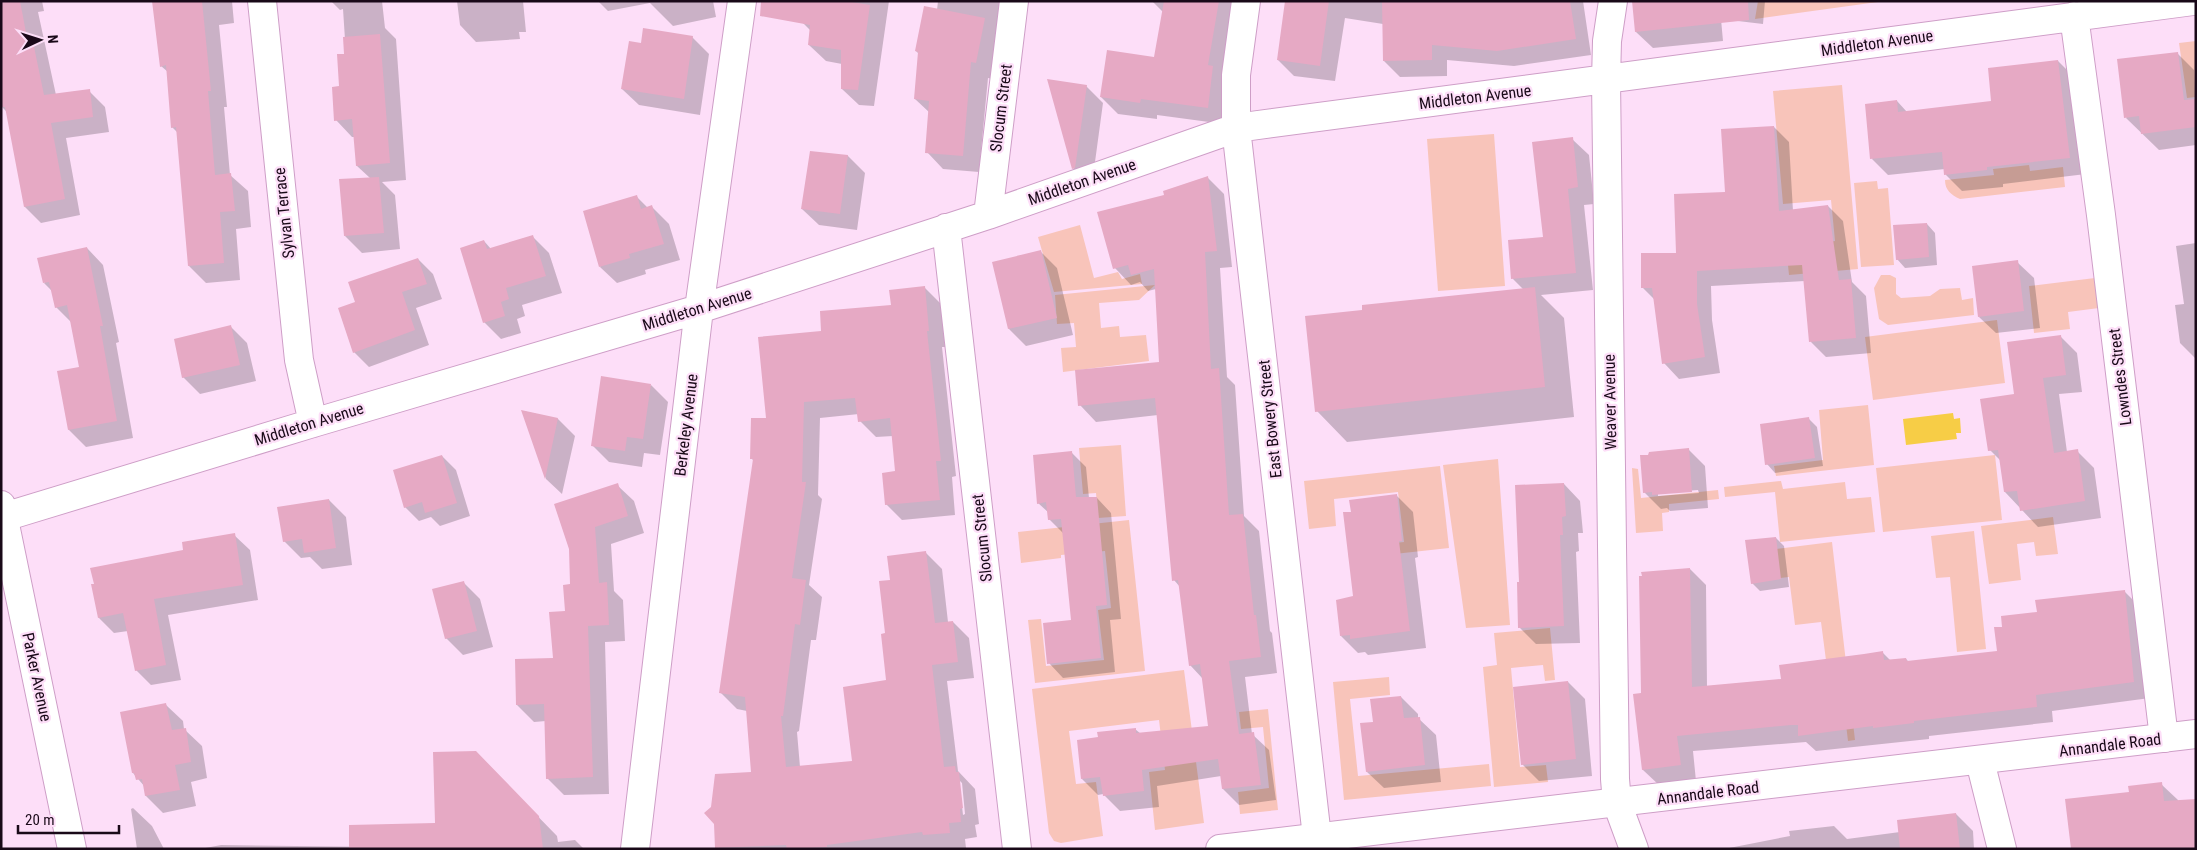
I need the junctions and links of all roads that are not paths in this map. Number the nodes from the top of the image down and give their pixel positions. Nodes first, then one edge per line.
1 (262, 1) edge
2 (742, 1) edge
3 (1014, 1) edge
4 (1246, 1) edge
5 (1613, 1) edge
6 (2193, 1) edge
7 (2074, 16) junction
8 (1606, 80) junction
9 (1236, 128) junction
10 (988, 215) junction
11 (946, 228) junction
12 (699, 310) junction
13 (313, 423) junction
14 (2, 511) edge
15 (2196, 734) edge
16 (2164, 738) junction
17 (1980, 761) junction
18 (1617, 803) junction
19 (1317, 837) junction
20 (72, 849) edge
21 (635, 849) edge
22 (1017, 849) edge
23 (1220, 849) edge
24 (1634, 849) edge
25 (2002, 849) edge

1 - 13 street, Sylvan Terrace
2 - 12 street, Berkeley Avenue
3 - 10 street, Slocum Street
4 - 9 street, East Bowery Street
5 - 8 street, Weaver Avenue
6 - 7 street, Middleton Avenue
7 - 8 street, Middleton Avenue
7 - 16 street, Lowndes Street
8 - 9 street, Middleton Avenue
8 - 18 street, Weaver Avenue
9 - 10 street, Middleton Avenue
9 - 19 street, East Bowery Street
10 - 11 street, Middleton Avenue
11 - 12 street, Middleton Avenue
11 - 22 street, Slocum Street
12 - 13 street, Middleton Avenue
12 - 21 street, Berkeley Avenue
13 - 14 street, Middleton Avenue
14 - 20 street, Parker Avenue
15 - 16 street, Annandale Road
16 - 17 street, Annandale Road
17 - 18 street, Annandale Road
17 - 25 street
18 - 19 street, Annandale Road
18 - 24 street, Weaver Avenue
19 - 23 street, Annandale Road

